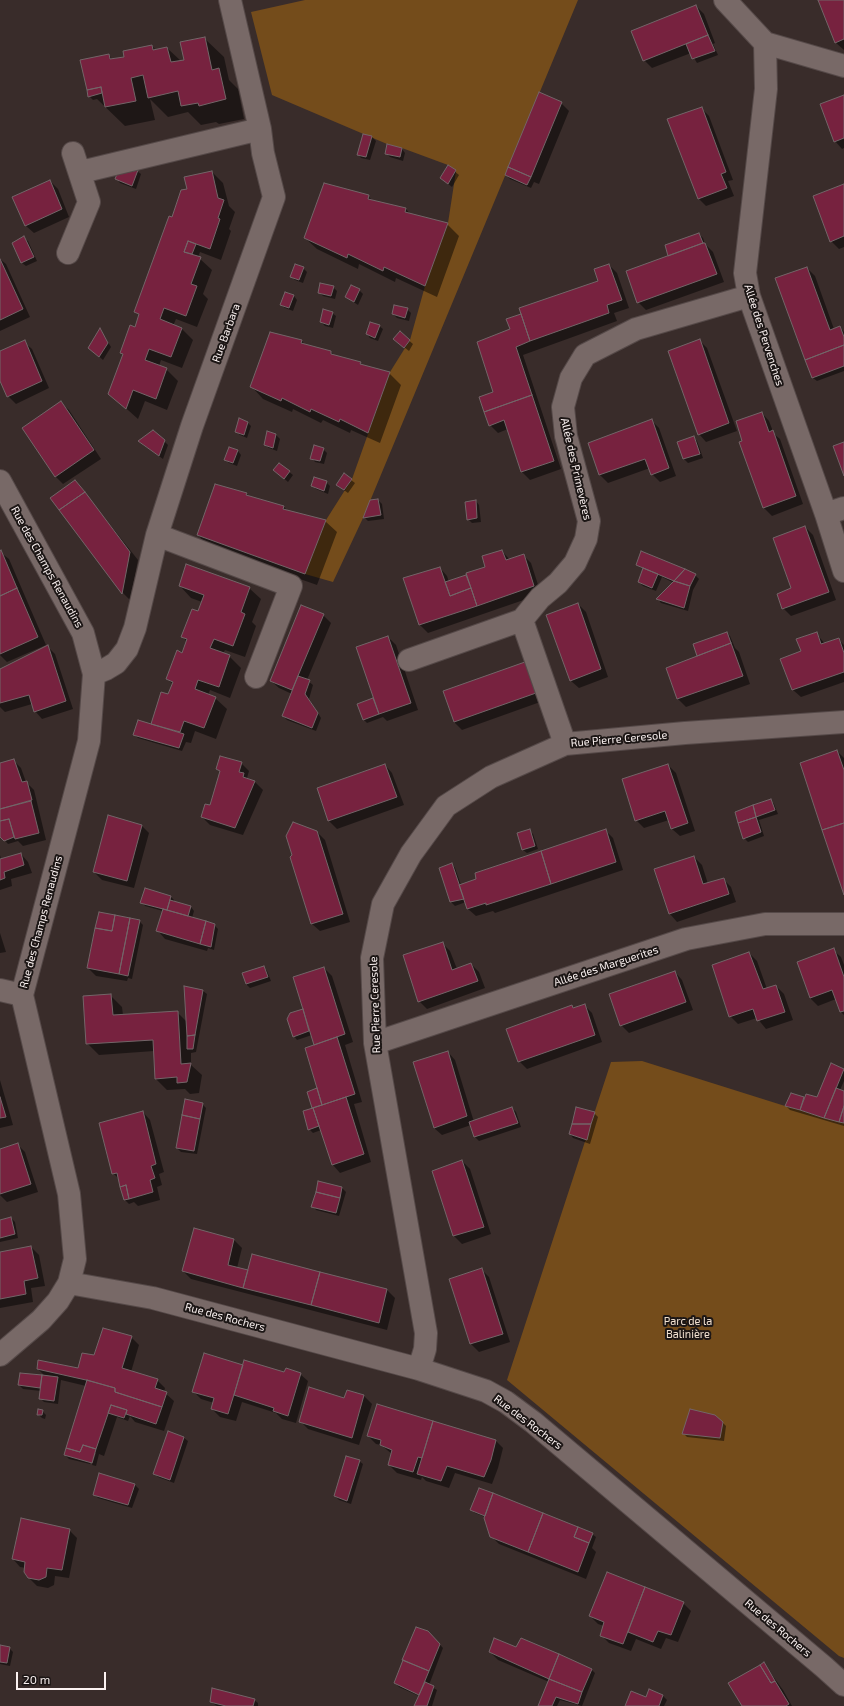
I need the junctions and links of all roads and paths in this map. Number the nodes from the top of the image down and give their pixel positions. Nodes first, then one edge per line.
1 (230, 0) edge
2 (725, 0) edge
3 (766, 43) junction
4 (844, 66) edge
5 (260, 130) junction
6 (68, 253) dead end
7 (749, 296) junction
8 (0, 481) edge
9 (835, 511) edge
10 (157, 535) junction
11 (844, 571) edge
12 (522, 620) junction
13 (409, 660) dead end
14 (94, 674) junction
15 (256, 677) dead end
16 (844, 722) edge
17 (566, 744) junction
18 (844, 924) edge
19 (0, 990) edge
20 (22, 995) junction
21 (375, 1043) junction
22 (69, 1283) junction
23 (0, 1355) edge
24 (419, 1369) junction
25 (844, 1685) edge

1 - 5 street, Rue Barbara
2 - 3 street
3 - 4 street
3 - 7 street, Allée des Pervenches
5 - 6 street
5 - 10 street, Rue Barbara
7 - 9 street, Allée des Pervenches
7 - 12 street, Allée des Primevères
8 - 14 street, Rue des Champs Renaudins
9 - 11 street, Allée des Pervenches
10 - 14 street, Rue Barbara
10 - 15 street
12 - 13 street
12 - 17 street
14 - 20 street, Rue des Champs Renaudins
16 - 17 street, Rue Pierre Ceresole
17 - 21 street, Rue Pierre Ceresole
18 - 21 street, Allée des Marguerites
19 - 20 street
20 - 22 street, Rue des Champs Renaudins
21 - 24 street, Rue Pierre Ceresole
22 - 23 street, Rue des Champs Renaudins
22 - 24 street, Rue des Rochers
24 - 25 street, Rue des Rochers

